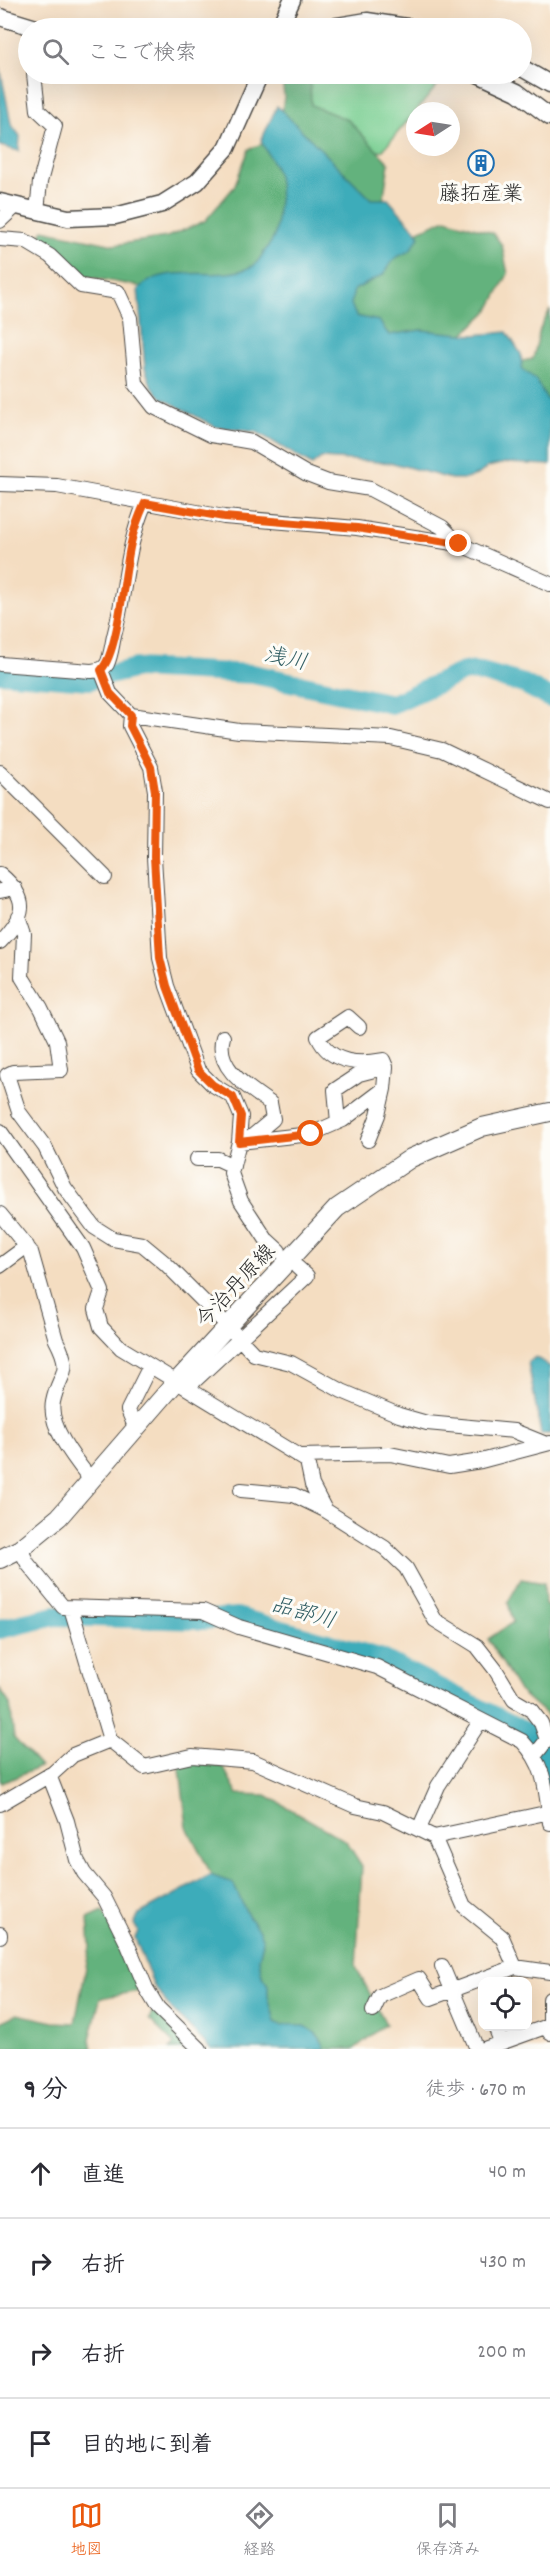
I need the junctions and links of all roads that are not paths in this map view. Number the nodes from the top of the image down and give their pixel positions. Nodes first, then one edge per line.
1 (292, 0) edge
2 (0, 17) edge
3 (284, 18) edge
4 (18, 23) edge
5 (532, 74) edge
6 (35, 84) edge
7 (256, 84) edge
8 (500, 84) edge
9 (550, 84) edge
10 (550, 117) edge
11 (8, 204) edge
12 (38, 211) junction
13 (0, 221) edge
14 (0, 239) edge
15 (0, 484) edge
16 (145, 503) junction
17 (459, 544) junction
18 (550, 584) edge
19 (0, 664) edge
20 (101, 670) junction
21 (131, 715) junction
22 (0, 772) edge
23 (550, 802) edge
24 (0, 874) edge
25 (105, 877) dead end
26 (15, 888) junction
27 (0, 891) edge
28 (18, 916) junction
29 (0, 942) edge
30 (359, 1027) dead end
31 (223, 1037) dead end
32 (386, 1067) junction
33 (384, 1089) junction
34 (550, 1112) edge
35 (338, 1122) junction
36 (0, 1131) edge
37 (368, 1140) dead end
38 (243, 1141) junction
39 (197, 1159) dead end
40 (232, 1166) junction
41 (65, 1188) junction
42 (0, 1214) edge
43 (27, 1246) junction
44 (279, 1251) dead end
45 (85, 1253) junction
46 (0, 1266) edge
47 (297, 1268) dead end
48 (221, 1318) dead end
49 (237, 1336) junction
50 (150, 1366) junction
51 (181, 1385) junction
52 (136, 1429) junction
53 (548, 1444) edge
54 (300, 1456) junction
55 (91, 1480) junction
56 (241, 1490) dead end
57 (325, 1510) junction
58 (20, 1549) junction
59 (0, 1558) edge
60 (71, 1608) junction
61 (481, 1720) junction
62 (110, 1740) junction
63 (535, 1755) junction
64 (49, 1775) junction
65 (0, 1804) edge
66 (550, 1816) edge
67 (419, 1829) junction
68 (434, 1837) junction
69 (441, 1966) dead end
70 (515, 1967) junction
71 (550, 1972) edge
72 (498, 1977) edge
73 (478, 1988) edge
74 (451, 1989) junction
75 (550, 1999) edge
76 (373, 2011) dead end
77 (549, 2030) edge
78 (497, 2031) edge
79 (501, 2042) junction
80 (200, 2049) edge
81 (477, 2049) edge
82 (484, 2049) edge

1 - 3 street
2 - 4 street
5 - 9 street
6 - 12 street
7 - 12 street
8 - 10 street
11 - 12 street
11 - 13 street
14 - 17 street
15 - 16 street
16 - 17 street
16 - 20 street
17 - 18 street
19 - 20 street
20 - 21 street
21 - 23 street
21 - 38 street
22 - 25 street
24 - 26 street
26 - 27 street
26 - 28 street
28 - 29 street
28 - 41 street
30 - 32 street
31 - 38 street
32 - 33 street
32 - 35 street
33 - 35 street
33 - 37 street
34 - 51 main road, 今治丹原線
35 - 38 street
36 - 45 street
38 - 40 street
39 - 40 street
40 - 44 street
41 - 45 street
41 - 48 street
42 - 43 street
43 - 46 street
43 - 55 street
45 - 50 street
47 - 49 street
49 - 51 street
49 - 53 street
50 - 51 street
50 - 52 street
51 - 52 main road, 今治丹原線
51 - 54 street
52 - 55 main road, 今治丹原線
53 - 54 street
54 - 57 street
55 - 58 main road, 今治丹原線
56 - 57 street
57 - 63 street
58 - 59 main road, 今治丹原線
58 - 60 street
60 - 61 street
60 - 62 street
61 - 63 street
61 - 67 street
62 - 64 street
62 - 67 street
63 - 66 street
64 - 65 street
64 - 80 street
66 - 68 street
67 - 68 street
68 - 70 street
69 - 74 street
70 - 71 street
70 - 72 street
73 - 74 street
74 - 76 street
74 - 81 street
75 - 77 street
77 - 79 street
78 - 79 street
79 - 82 street

